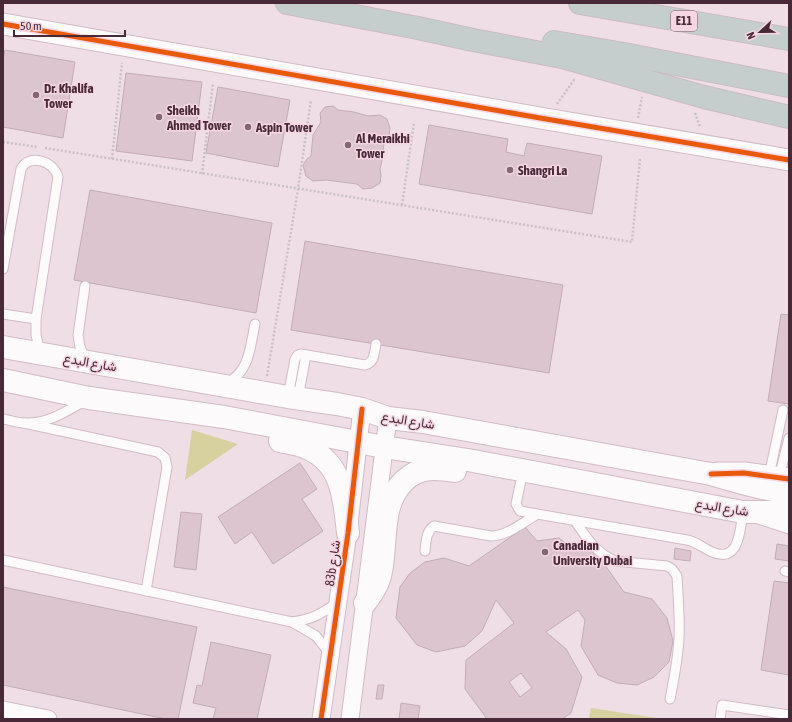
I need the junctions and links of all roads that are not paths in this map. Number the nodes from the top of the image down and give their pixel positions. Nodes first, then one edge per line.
1 (287, 3) edge
2 (580, 3) edge
3 (3, 24) edge
4 (418, 28) junction
5 (789, 39) edge
6 (789, 86) edge
7 (789, 117) edge
8 (789, 160) edge
9 (3, 269) edge
10 (85, 286) dead end
11 (3, 314) edge
12 (36, 319) junction
13 (255, 324) dead end
14 (376, 344) dead end
15 (3, 347) edge
16 (37, 353) junction
17 (87, 362) junction
18 (3, 367) edge
19 (3, 380) edge
20 (222, 385) junction
21 (89, 398) junction
22 (293, 398) junction
23 (362, 410) junction
24 (783, 410) dead end
25 (224, 417) junction
26 (388, 418) junction
27 (3, 419) edge
28 (24, 423) junction
29 (778, 436) junction
30 (789, 438) edge
31 (359, 442) junction
32 (384, 447) junction
33 (499, 466) junction
34 (523, 471) junction
35 (782, 481) edge
36 (743, 512) junction
37 (789, 514) edge
38 (536, 515) junction
39 (575, 521) junction
40 (789, 529) edge
41 (348, 533) junction
42 (425, 551) dead end
43 (3, 560) edge
44 (146, 591) junction
45 (338, 602) junction
46 (365, 603) junction
47 (292, 622) junction
48 (331, 655) junction
49 (670, 699) dead end
50 (3, 710) edge
51 (789, 715) edge
52 (48, 719) edge
53 (321, 719) edge
54 (350, 719) edge
55 (720, 719) edge

1 - 4 highway
2 - 5 highway, E11
3 - 8 street
4 - 6 highway
4 - 7 highway
9 - 12 lane
10 - 17 lane
11 - 12 lane
12 - 16 lane
13 - 20 lane
14 - 22 lane
15 - 16 main road, شارع البدع
16 - 17 main road, شارع البدع
16 - 18 main road
17 - 20 main road, شارع البدع
19 - 21 main road, شارع البدع
20 - 22 main road, شارع البدع
21 - 25 main road, شارع البدع
21 - 28 lane
22 - 23 main road, شارع البدع
23 - 26 main road, شارع البدع
23 - 31 street, 83b شارع
24 - 29 lane
25 - 31 main road, شارع البدع
25 - 41 main road
26 - 32 street
26 - 35 main road, شارع البدع
27 - 28 lane
28 - 44 lane
29 - 30 lane
29 - 35 lane
30 - 35 lane
31 - 32 main road, شارع البدع
31 - 41 street, 83b شارع
32 - 33 main road, شارع البدع
32 - 46 street
33 - 34 main road, شارع البدع
33 - 46 main road
34 - 36 main road, شارع البدع
34 - 38 lane
36 - 37 main road, شارع البدع
36 - 39 lane
36 - 40 lane
38 - 39 lane
38 - 42 lane
39 - 49 lane
41 - 45 street, 83b شارع
43 - 44 lane
44 - 47 lane
45 - 47 lane
45 - 48 street, 83b شارع
46 - 54 street
47 - 48 lane
48 - 53 street, 83b شارع
50 - 52 street
51 - 55 lane

